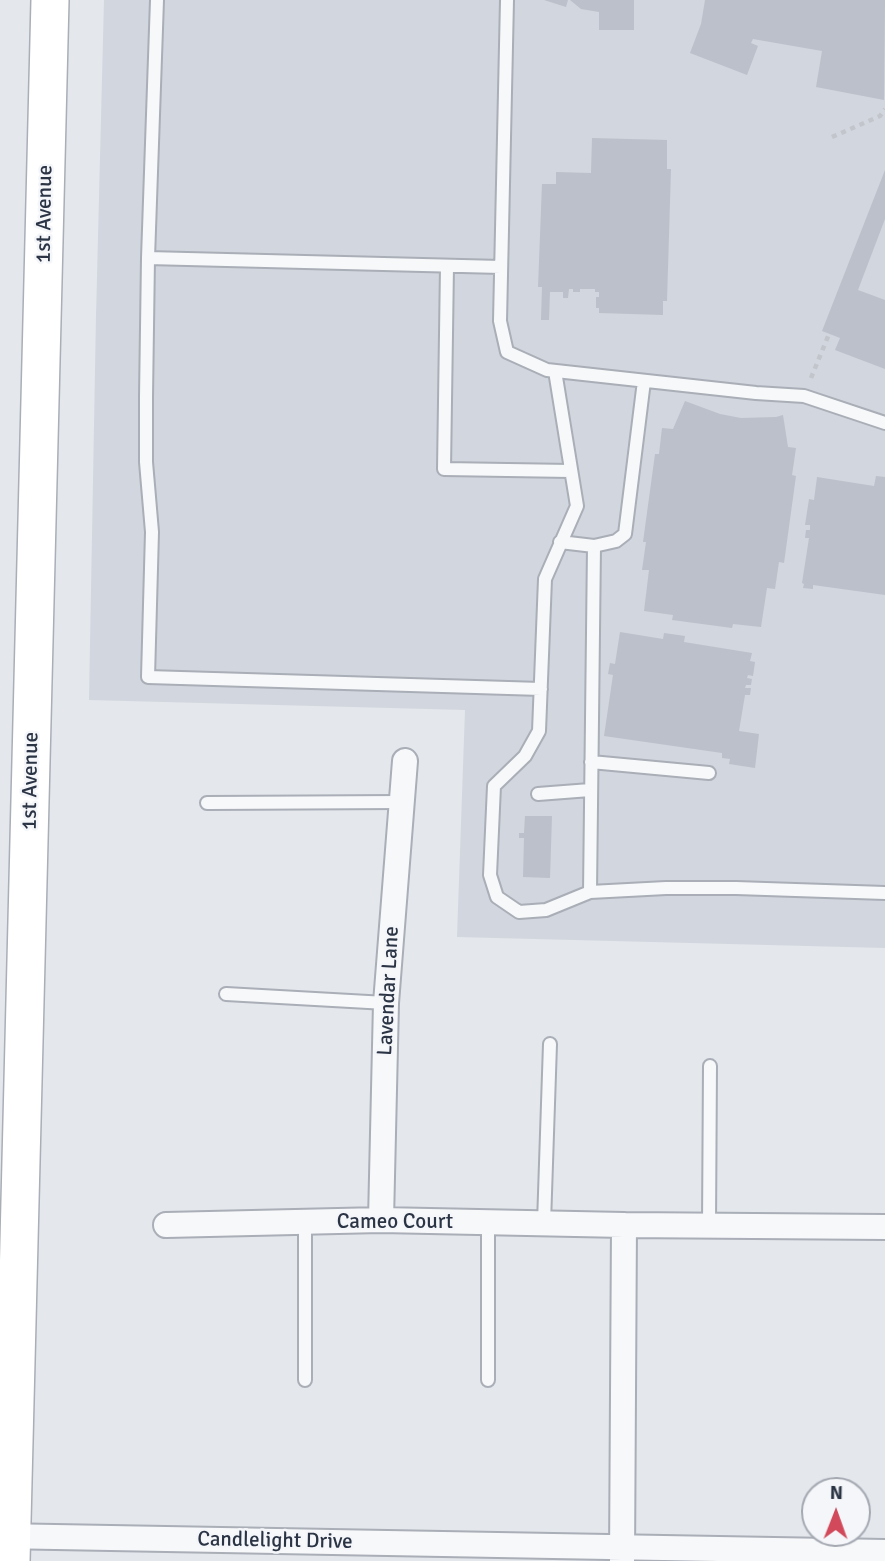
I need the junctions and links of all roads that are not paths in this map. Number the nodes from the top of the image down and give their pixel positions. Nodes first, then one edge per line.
1 (50, 0) edge
2 (157, 0) edge
3 (507, 0) edge
4 (148, 258) junction
5 (447, 265) junction
6 (501, 267) junction
7 (555, 371) junction
8 (644, 381) junction
9 (885, 422) edge
10 (571, 471) junction
11 (559, 542) junction
12 (594, 546) junction
13 (541, 689) junction
14 (405, 761) dead end
15 (590, 762) junction
16 (709, 773) dead end
17 (590, 790) junction
18 (538, 794) dead end
19 (402, 802) junction
20 (207, 803) dead end
21 (590, 892) junction
22 (885, 893) edge
23 (226, 994) dead end
24 (386, 1003) junction
25 (550, 1044) dead end
26 (710, 1066) dead end
27 (381, 1220) junction
28 (304, 1222) junction
29 (488, 1222) junction
30 (544, 1223) junction
31 (166, 1225) dead end
32 (624, 1225) junction
33 (709, 1225) junction
34 (885, 1227) edge
35 (305, 1380) dead end
36 (488, 1380) dead end
37 (8, 1545) edge
38 (885, 1552) edge
39 (622, 1554) edge

1 - 37 main road, 1st Avenue
2 - 4 lane
3 - 6 lane
4 - 5 lane
4 - 13 lane
5 - 6 lane
5 - 10 lane
6 - 7 lane
7 - 8 lane
7 - 10 lane
8 - 9 lane
8 - 12 lane
10 - 11 lane
11 - 12 lane
11 - 13 lane
12 - 15 lane
13 - 21 lane
14 - 19 street, Lavendar Lane
15 - 16 lane
15 - 17 lane
17 - 18 lane
17 - 21 lane
19 - 20 lane
19 - 24 street, Lavendar Lane
21 - 22 lane
23 - 24 lane
24 - 27 street, Lavendar Lane
25 - 30 lane
26 - 33 lane
27 - 28 street, Cameo Court
27 - 29 street, Cameo Court
28 - 31 street, Cameo Court
28 - 35 lane
29 - 30 street, Cameo Court
29 - 36 lane
30 - 32 street, Cameo Court
32 - 33 street, Cameo Court
32 - 39 street
33 - 34 street, Cameo Court
37 - 39 street, Candlelight Drive
38 - 39 street, Candlelight Drive

